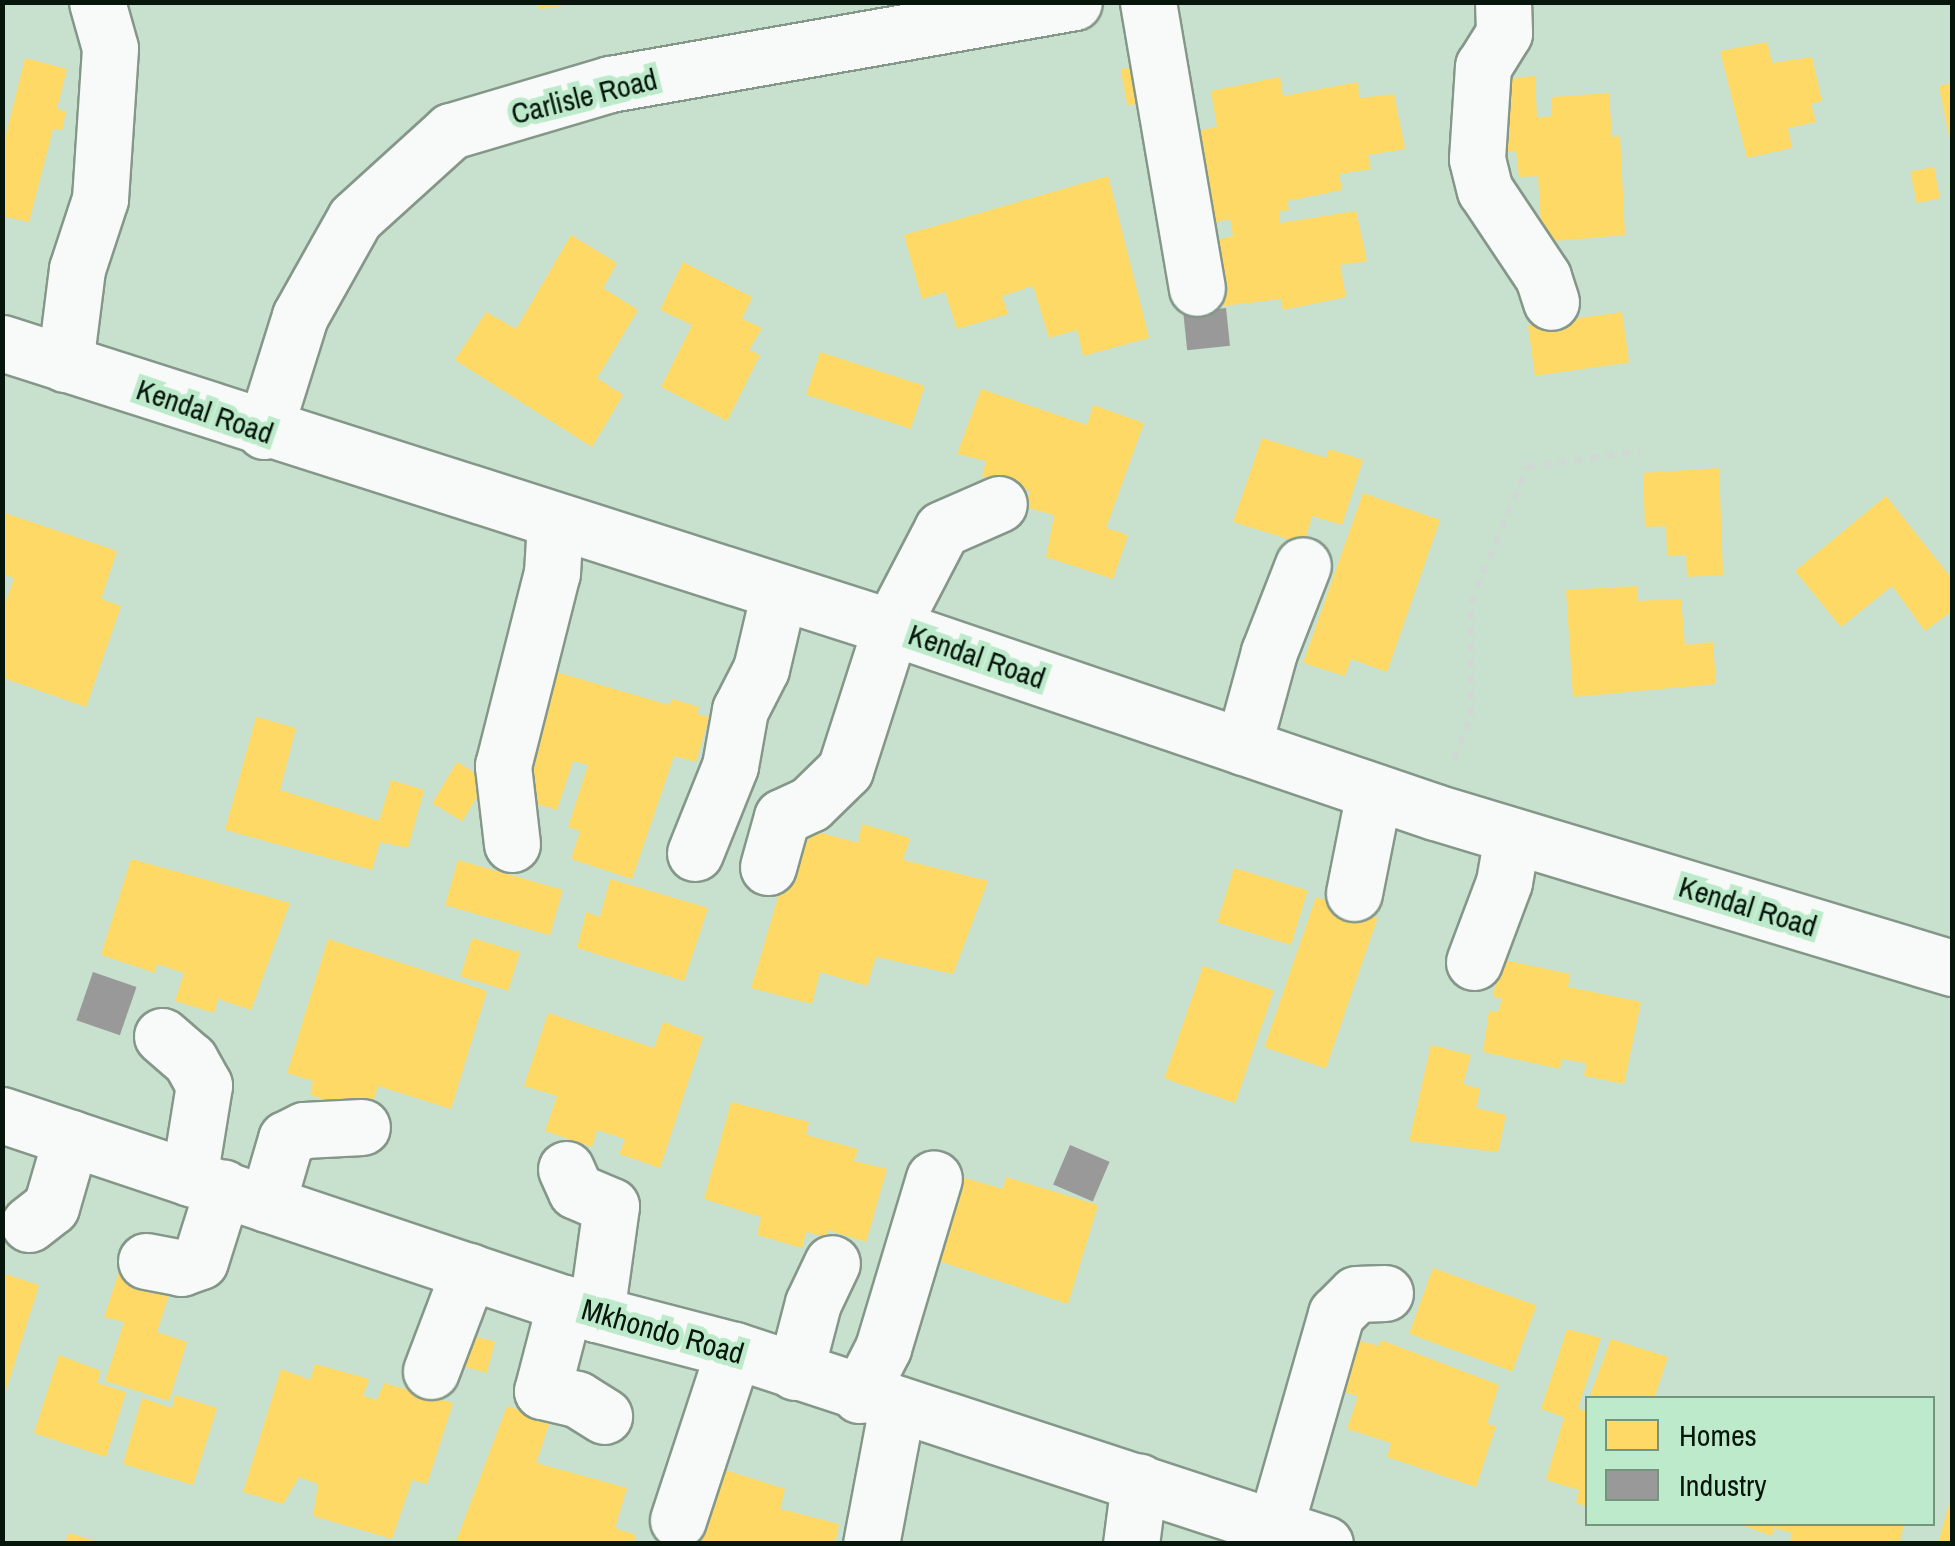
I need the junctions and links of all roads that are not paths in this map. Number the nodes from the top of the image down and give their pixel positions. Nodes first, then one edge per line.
1 (97, 2) edge
2 (1074, 2) edge
3 (1148, 2) edge
4 (1503, 2) edge
5 (1197, 288) dead end
6 (1551, 302) dead end
7 (2, 343) edge
8 (64, 364) junction
9 (264, 431) junction
10 (998, 504) dead end
11 (556, 522) junction
12 (1303, 565) dead end
13 (779, 592) junction
14 (892, 627) junction
15 (1243, 746) junction
16 (1374, 792) junction
17 (1512, 836) junction
18 (512, 844) dead end
19 (695, 853) dead end
20 (768, 867) dead end
21 (1354, 893) dead end
22 (1474, 962) dead end
23 (1952, 968) edge
24 (162, 1036) dead end
25 (2, 1115) edge
26 (362, 1127) dead end
27 (71, 1138) junction
28 (566, 1169) dead end
29 (934, 1178) dead end
30 (226, 1190) junction
31 (28, 1224) dead end
32 (146, 1261) dead end
33 (832, 1263) dead end
34 (470, 1271) junction
35 (1384, 1293) dead end
36 (580, 1308) junction
37 (734, 1350) junction
38 (431, 1371) dead end
39 (794, 1372) junction
40 (878, 1400) junction
41 (604, 1416) dead end
42 (1140, 1482) junction
43 (678, 1520) dead end
44 (1300, 1535) edge
45 (872, 1544) edge
46 (1131, 1544) edge

1 - 8 street
2 - 9 street, Carlisle Road
3 - 5 street
4 - 6 street
7 - 8 street, Kendal Road
8 - 9 street, Kendal Road
9 - 11 street, Kendal Road
10 - 14 street
11 - 13 street, Kendal Road
11 - 18 street
12 - 15 street
13 - 14 street, Kendal Road
13 - 19 street
14 - 15 street, Kendal Road
14 - 20 street
15 - 16 street, Kendal Road
16 - 17 street, Kendal Road
16 - 21 street
17 - 22 street
17 - 23 street, Kendal Road
24 - 30 street
25 - 27 street, Mkhondo Road
26 - 30 street
27 - 30 street, Mkhondo Road
27 - 31 street
28 - 36 street
29 - 40 street
30 - 32 street
30 - 34 street, Mkhondo Road
33 - 39 street
34 - 36 street, Mkhondo Road
34 - 38 street
35 - 44 street
36 - 37 street, Mkhondo Road
36 - 41 street
37 - 39 street, Mkhondo Road
37 - 43 street
39 - 40 street, Mkhondo Road
40 - 42 street, Mkhondo Road
40 - 45 street
42 - 44 street, Mkhondo Road
42 - 46 street

